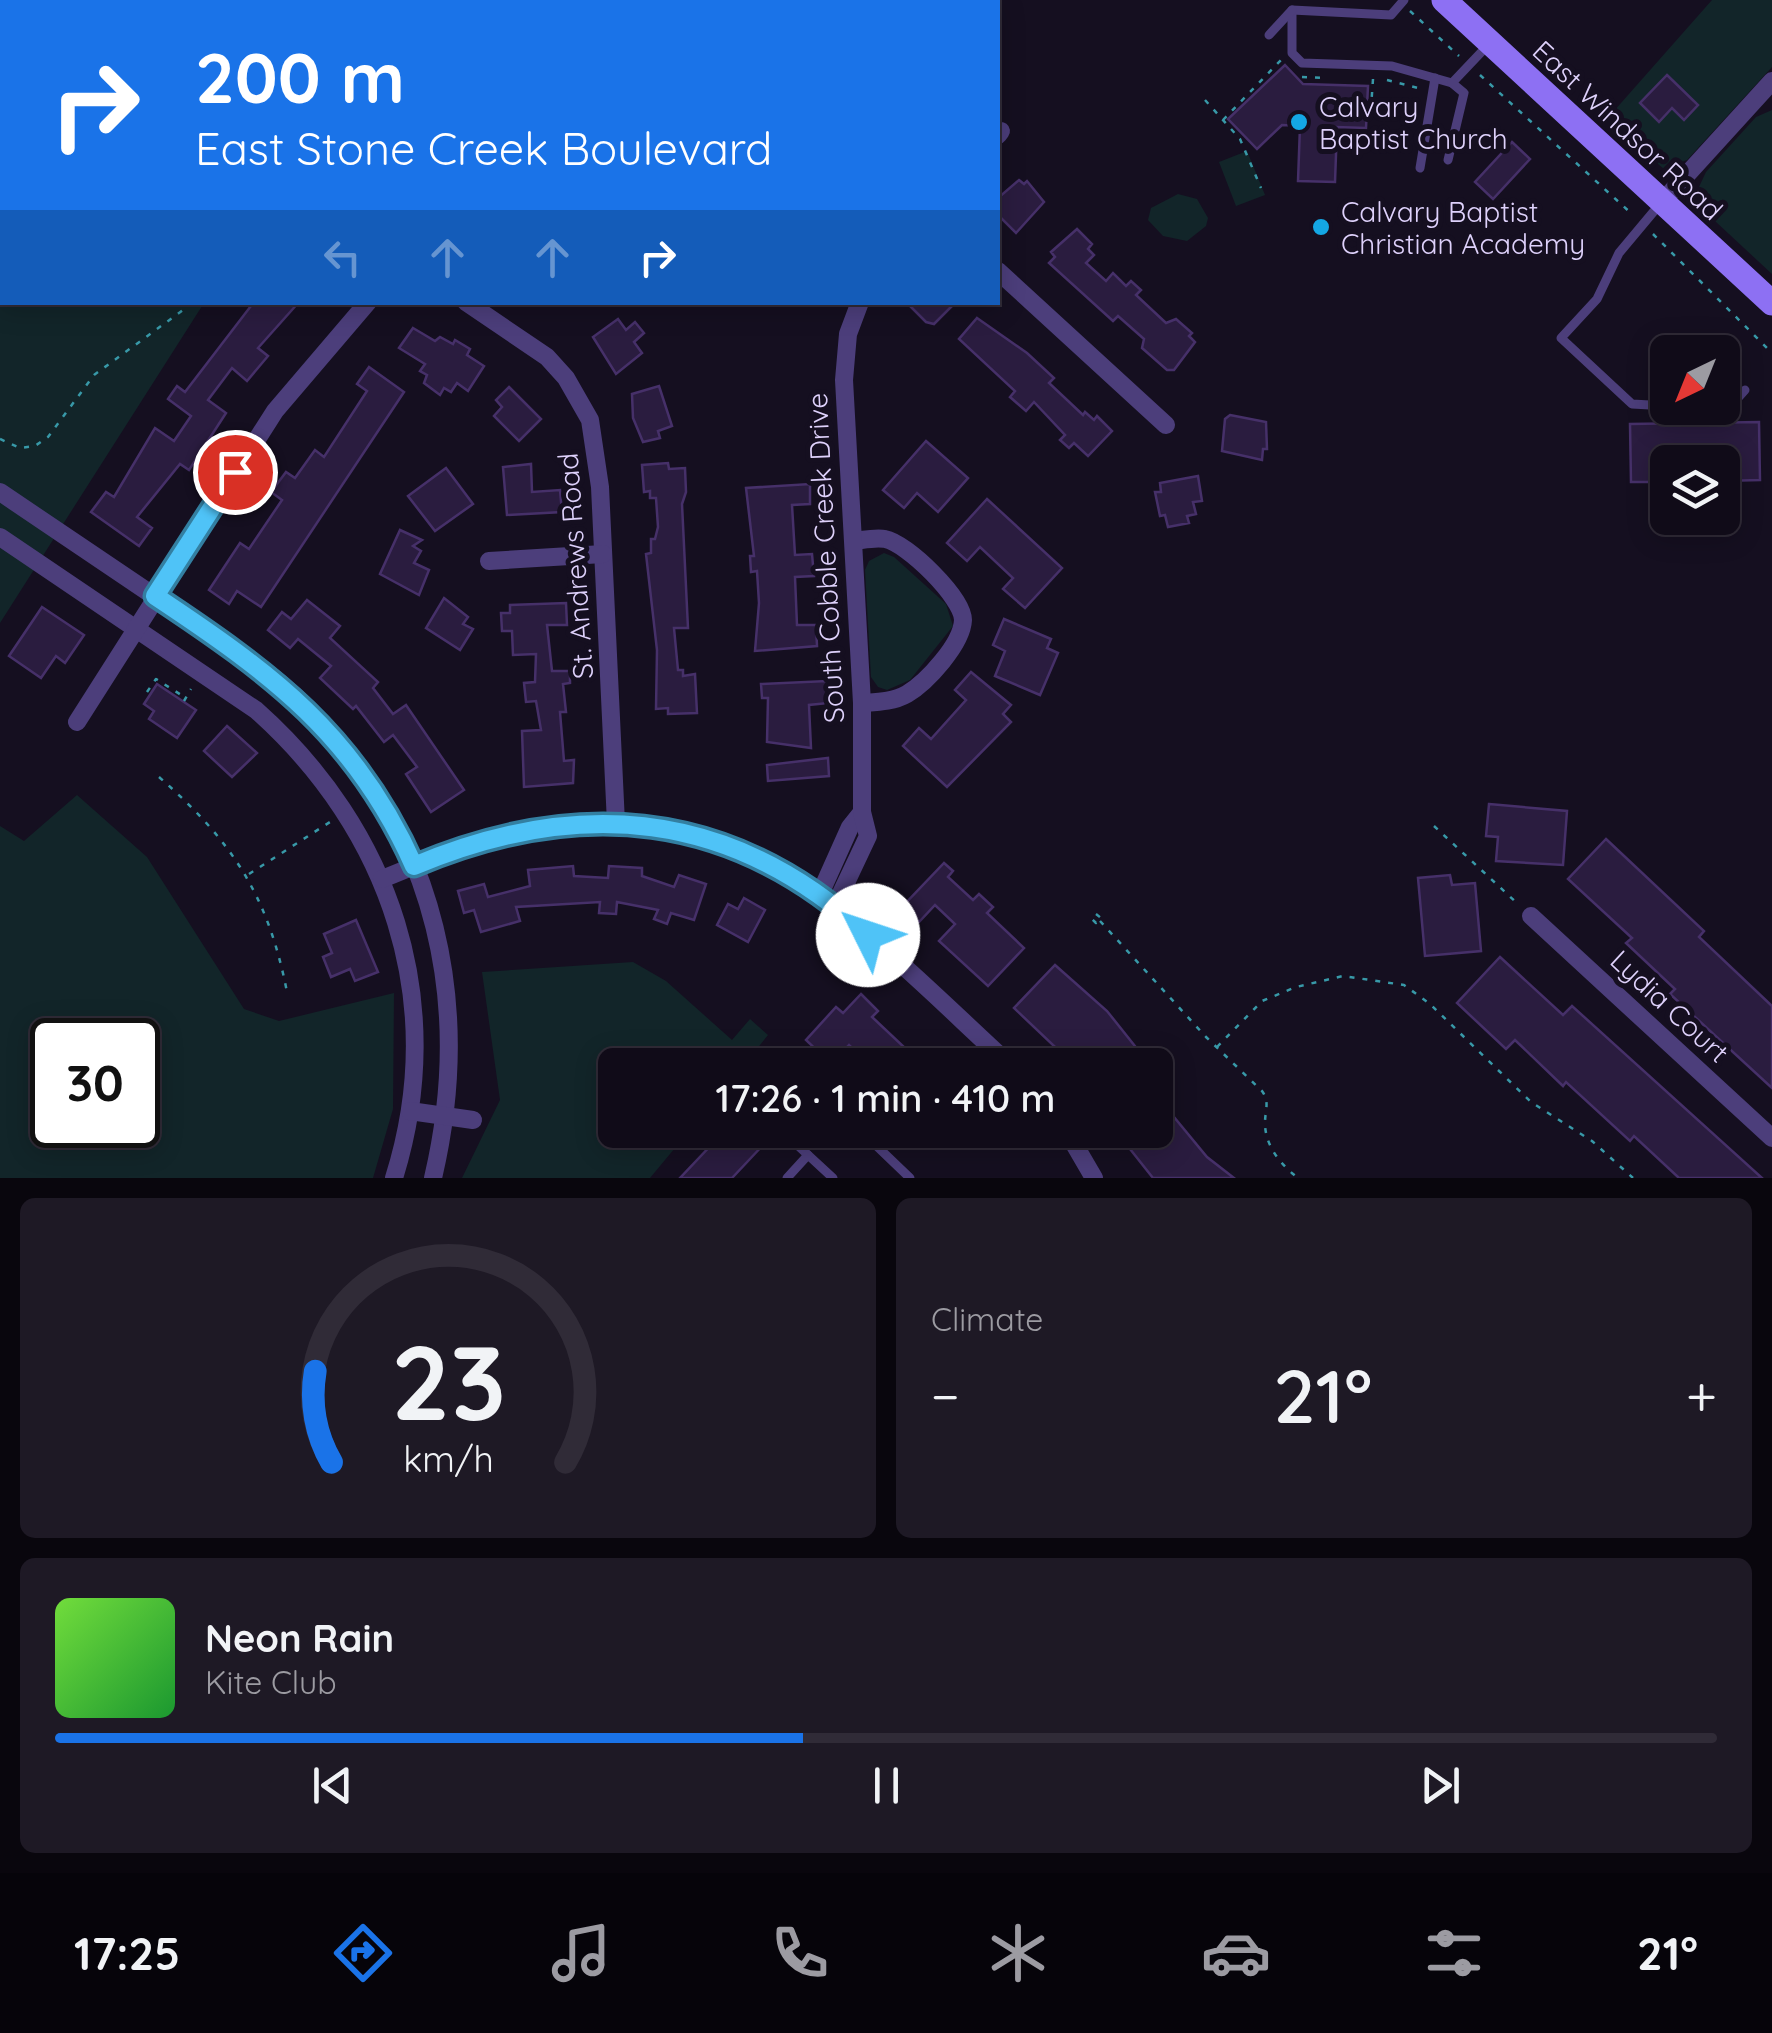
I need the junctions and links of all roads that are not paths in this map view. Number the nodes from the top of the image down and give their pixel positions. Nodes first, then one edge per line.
1 (1444, 0) edge
2 (1403, 2) edge
3 (1292, 10) junction
4 (1269, 35) dead end
5 (1490, 42) junction
6 (1435, 78) junction
7 (1452, 83) junction
8 (1771, 85) edge
9 (1448, 160) dead end
10 (1420, 168) dead end
11 (1662, 202) junction
12 (1000, 273) edge
13 (1772, 304) edge
14 (365, 305) edge
15 (470, 305) edge
16 (859, 305) edge
17 (1744, 390) dead end
18 (1740, 395) edge
19 (1650, 405) edge
20 (1166, 425) dead end
21 (0, 492) edge
22 (0, 537) edge
23 (854, 541) junction
24 (603, 554) junction
25 (488, 561) dead end
26 (155, 596) junction
27 (134, 626) junction
28 (862, 703) junction
29 (77, 722) dead end
30 (862, 812) junction
31 (616, 823) junction
32 (414, 866) junction
33 (382, 879) junction
34 (820, 894) junction
35 (835, 906) junction
36 (1532, 916) road end
37 (991, 1048) edge
38 (410, 1111) junction
39 (448, 1116) junction
40 (472, 1120) dead end
41 (1772, 1138) edge
42 (800, 1148) edge
43 (879, 1148) edge
44 (1076, 1148) edge
45 (808, 1155) junction
46 (394, 1178) edge
47 (433, 1178) edge
48 (787, 1178) edge
49 (833, 1178) edge
50 (910, 1178) edge
51 (1094, 1178) edge

1 - 5 main road, East Windsor Road
2 - 3 lane
3 - 4 lane
3 - 6 lane
5 - 7 lane
5 - 11 main road, East Windsor Road
6 - 7 lane
6 - 10 lane
7 - 9 lane
8 - 11 street
11 - 13 main road, East Windsor Road
11 - 19 lane
12 - 20 street
14 - 26 street
15 - 24 street, St. Andrews Road
16 - 23 street, South Cobble Creek Drive
17 - 18 lane
21 - 26 street
22 - 27 street
23 - 28 street, South Cobble Creek Drive
23 - 28 street
24 - 25 street
24 - 31 street, St. Andrews Road
26 - 27 street
26 - 32 street
27 - 29 street
27 - 33 street
28 - 30 street, South Cobble Creek Drive
30 - 34 street, South Cobble Creek Drive
30 - 35 street, South Cobble Creek Drive
31 - 32 street
31 - 34 street
32 - 33 street
32 - 39 street
33 - 38 street
34 - 35 street
35 - 37 street
36 - 41 street, Lydia Court
38 - 39 street
38 - 46 street
39 - 40 street
39 - 47 street
42 - 45 lane
43 - 50 lane
44 - 51 street
45 - 48 lane
45 - 49 lane

